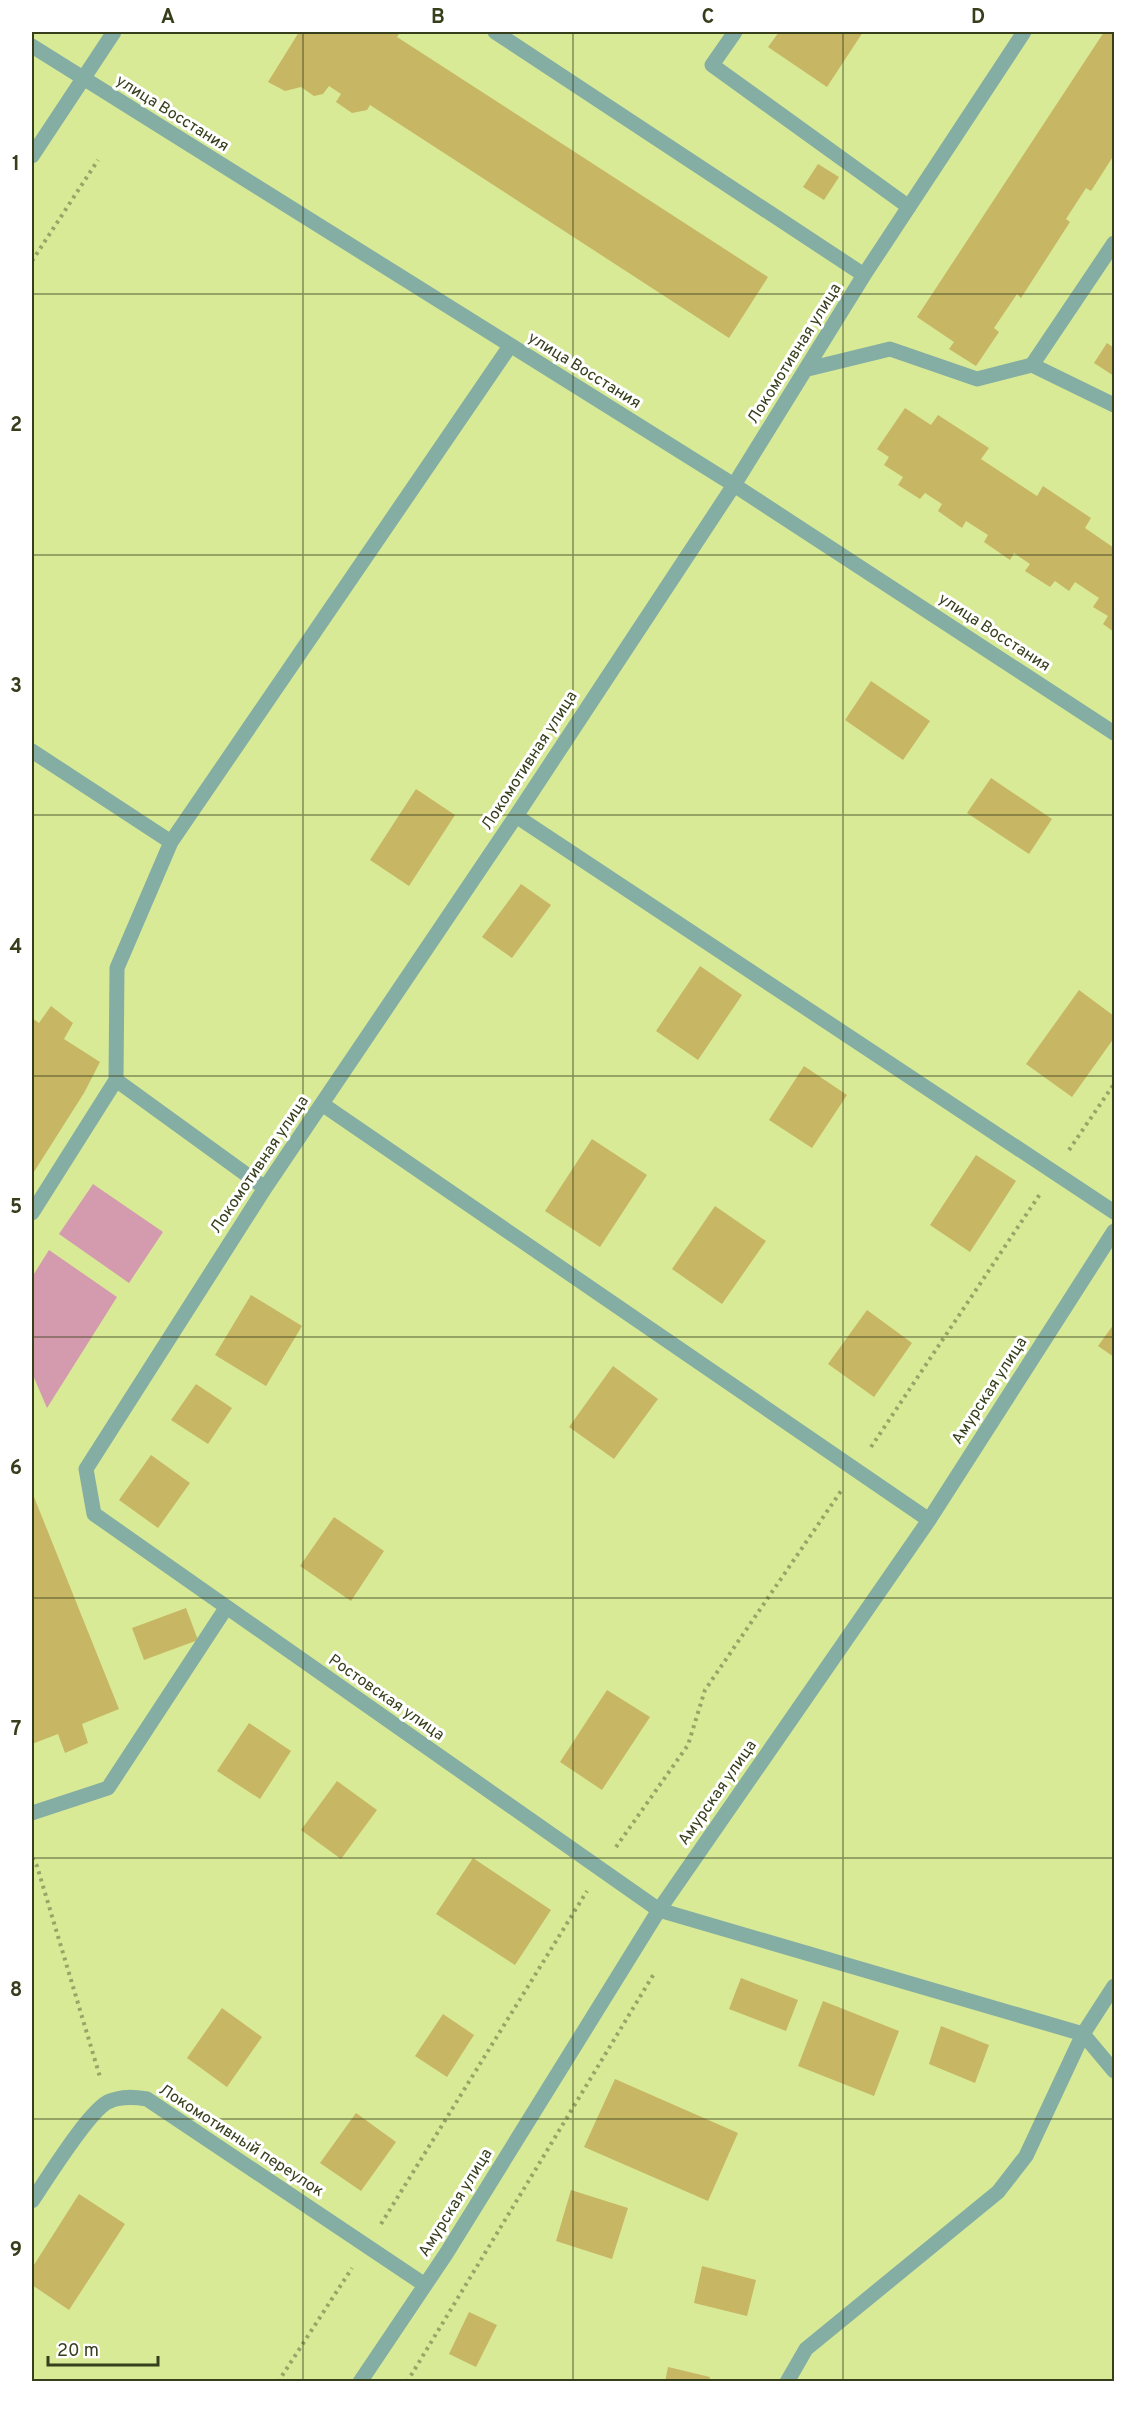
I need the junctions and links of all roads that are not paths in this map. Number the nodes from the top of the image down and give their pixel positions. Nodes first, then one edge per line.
1 (114, 32) edge
2 (495, 32) edge
3 (735, 32) edge
4 (1024, 32) edge
5 (32, 46) edge
6 (84, 81) junction
7 (32, 156) edge
8 (909, 207) junction
9 (1114, 243) edge
10 (864, 275) junction
11 (510, 346) junction
12 (1032, 364) junction
13 (808, 369) junction
14 (1114, 405) edge
15 (734, 485) junction
16 (1114, 733) edge
17 (32, 752) edge
18 (516, 816) junction
19 (171, 842) junction
20 (116, 1080) junction
21 (322, 1104) junction
22 (265, 1188) junction
23 (1114, 1212) edge
24 (32, 1213) edge
25 (1114, 1231) edge
26 (94, 1514) joint
27 (929, 1520) junction
28 (226, 1608) junction
29 (32, 1813) edge
30 (659, 1910) junction
31 (1114, 1986) edge
32 (1083, 2034) junction
33 (1114, 2071) edge
34 (32, 2201) edge
35 (425, 2285) junction
36 (360, 2382) edge
37 (787, 2382) edge

1 - 6 street
2 - 10 street
3 - 8 street
4 - 8 street, Локомотивная улица
5 - 6 street, улица Восстания
6 - 7 street
6 - 11 street, улица Восстания
8 - 10 street, Локомотивная улица
9 - 12 street
10 - 13 street, Локомотивная улица
11 - 15 street, улица Восстания
11 - 19 street
12 - 13 street
12 - 14 street
13 - 15 street, Локомотивная улица
15 - 16 street, улица Восстания
15 - 18 street, Локомотивная улица
17 - 19 street
18 - 21 street, Локомотивная улица
18 - 23 street
19 - 20 street
20 - 22 street
20 - 24 street
21 - 22 street, Локомотивная улица
21 - 27 street
22 - 26 street, Локомотивная улица
25 - 27 street, Амурская улица
26 - 28 street, Ростовская улица
27 - 30 street, Амурская улица
28 - 29 street
28 - 30 street, Ростовская улица
30 - 32 street, Ростовская улица
30 - 35 street, Амурская улица
31 - 32 street
32 - 33 street
32 - 37 street
34 - 35 street, Локомотивный переулок
35 - 36 street, Амурская улица

